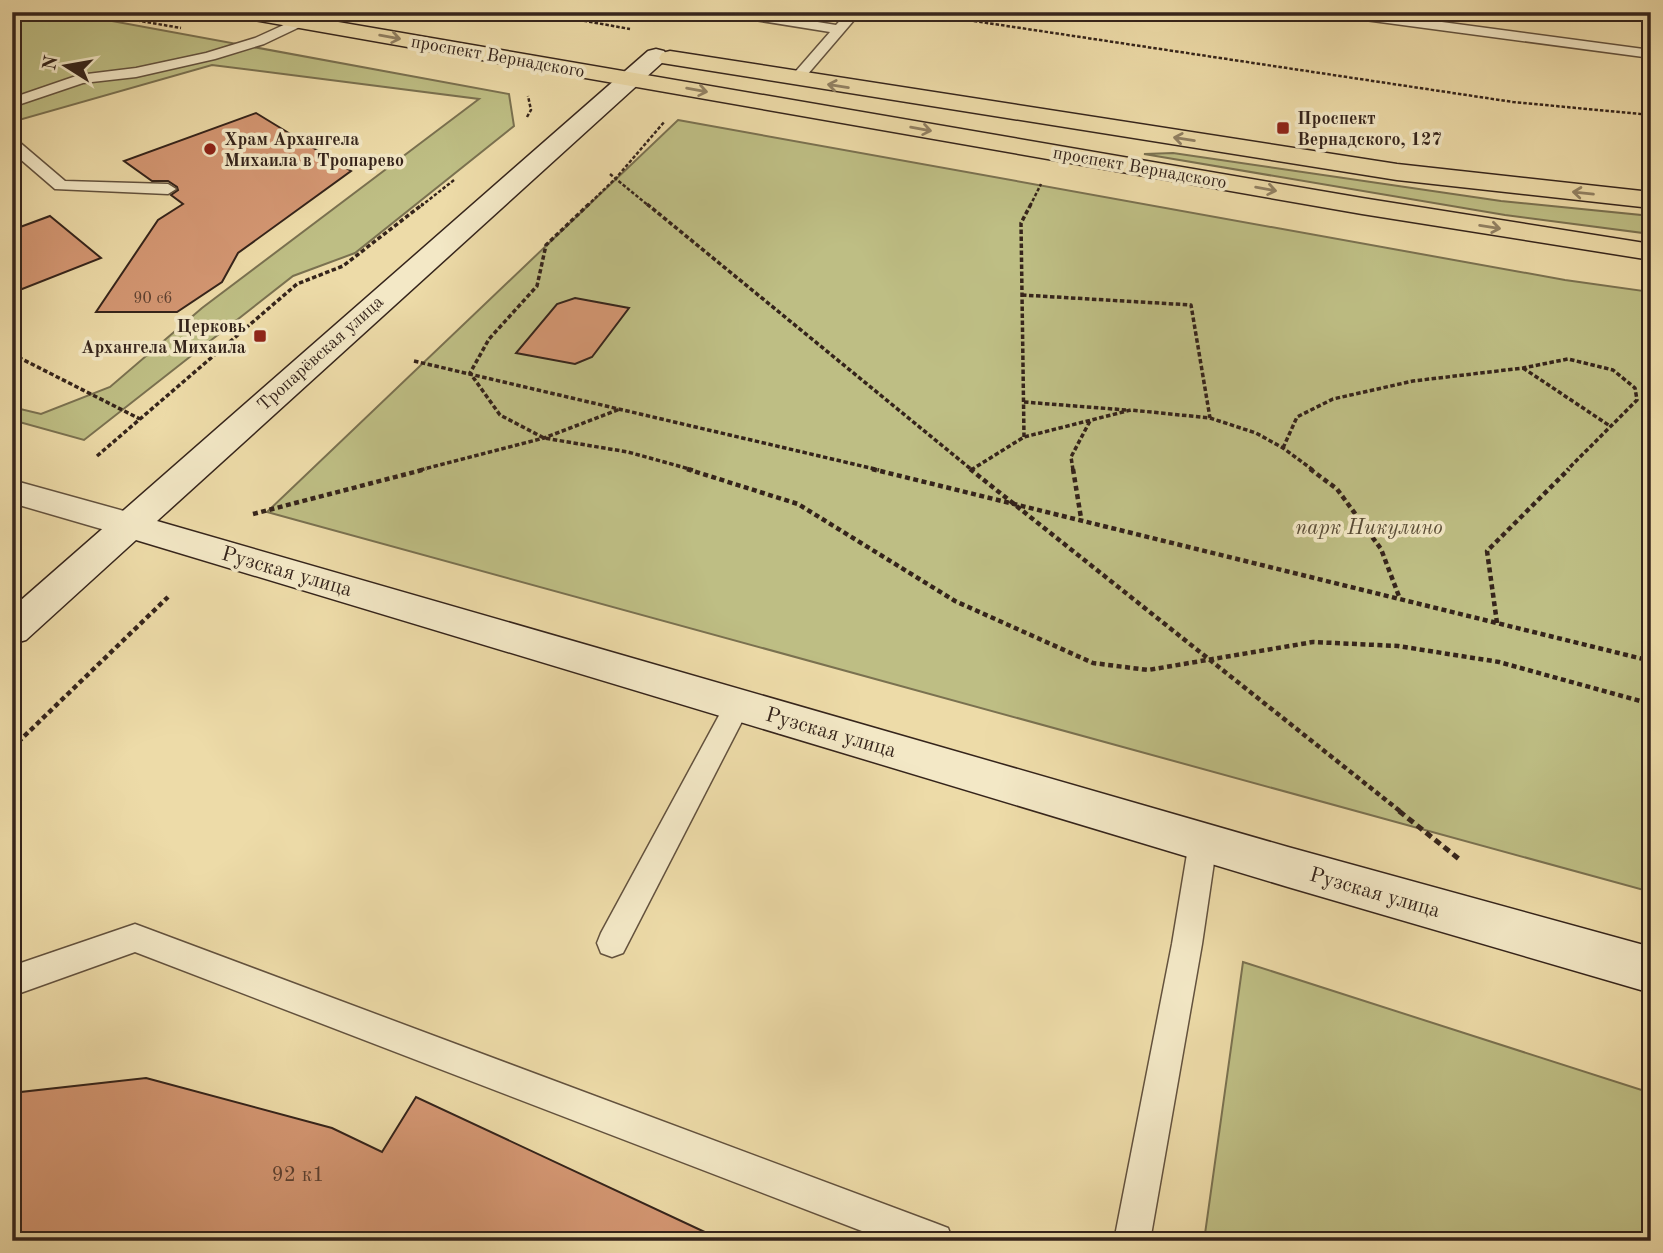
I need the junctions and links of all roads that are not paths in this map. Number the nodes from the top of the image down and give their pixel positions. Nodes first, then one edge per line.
1 (242, 12) edge
2 (730, 12) edge
3 (855, 12) edge
4 (1335, 12) edge
5 (299, 22) junction
6 (839, 30) junction
7 (1651, 54) edge
8 (656, 56) joint
9 (630, 65) junction
10 (796, 79) junction
11 (12, 103) edge
12 (12, 144) edge
13 (168, 189) dead end
14 (1651, 200) edge
15 (1651, 252) edge
16 (12, 491) edge
17 (129, 526) junction
18 (12, 630) edge
19 (738, 704) junction
20 (1203, 842) junction
21 (612, 943) dead end
22 (1651, 970) edge
23 (12, 981) edge
24 (935, 1241) edge
25 (1132, 1241) edge

1 - 5 main road, проспект Вернадского
2 - 6 lane
3 - 6 lane
4 - 7 lane
5 -> 9 main road, проспект Вернадского
5 - 11 lane
6 - 10 lane
8 - 9 street, проспект Вернадского
8 - 10 main road, проспект Вернадского
9 -> 15 main road, проспект Вернадского
9 - 17 street, Тропарёвская улица
14 -> 10 main road, проспект Вернадского
12 - 13 lane
16 - 17 street, Рузская улица
17 - 18 street, Тропарёвская улица
17 - 19 street, Рузская улица
19 - 20 street, Рузская улица
19 - 21 lane
20 - 22 street, Рузская улица
20 - 25 lane
23 - 24 lane

